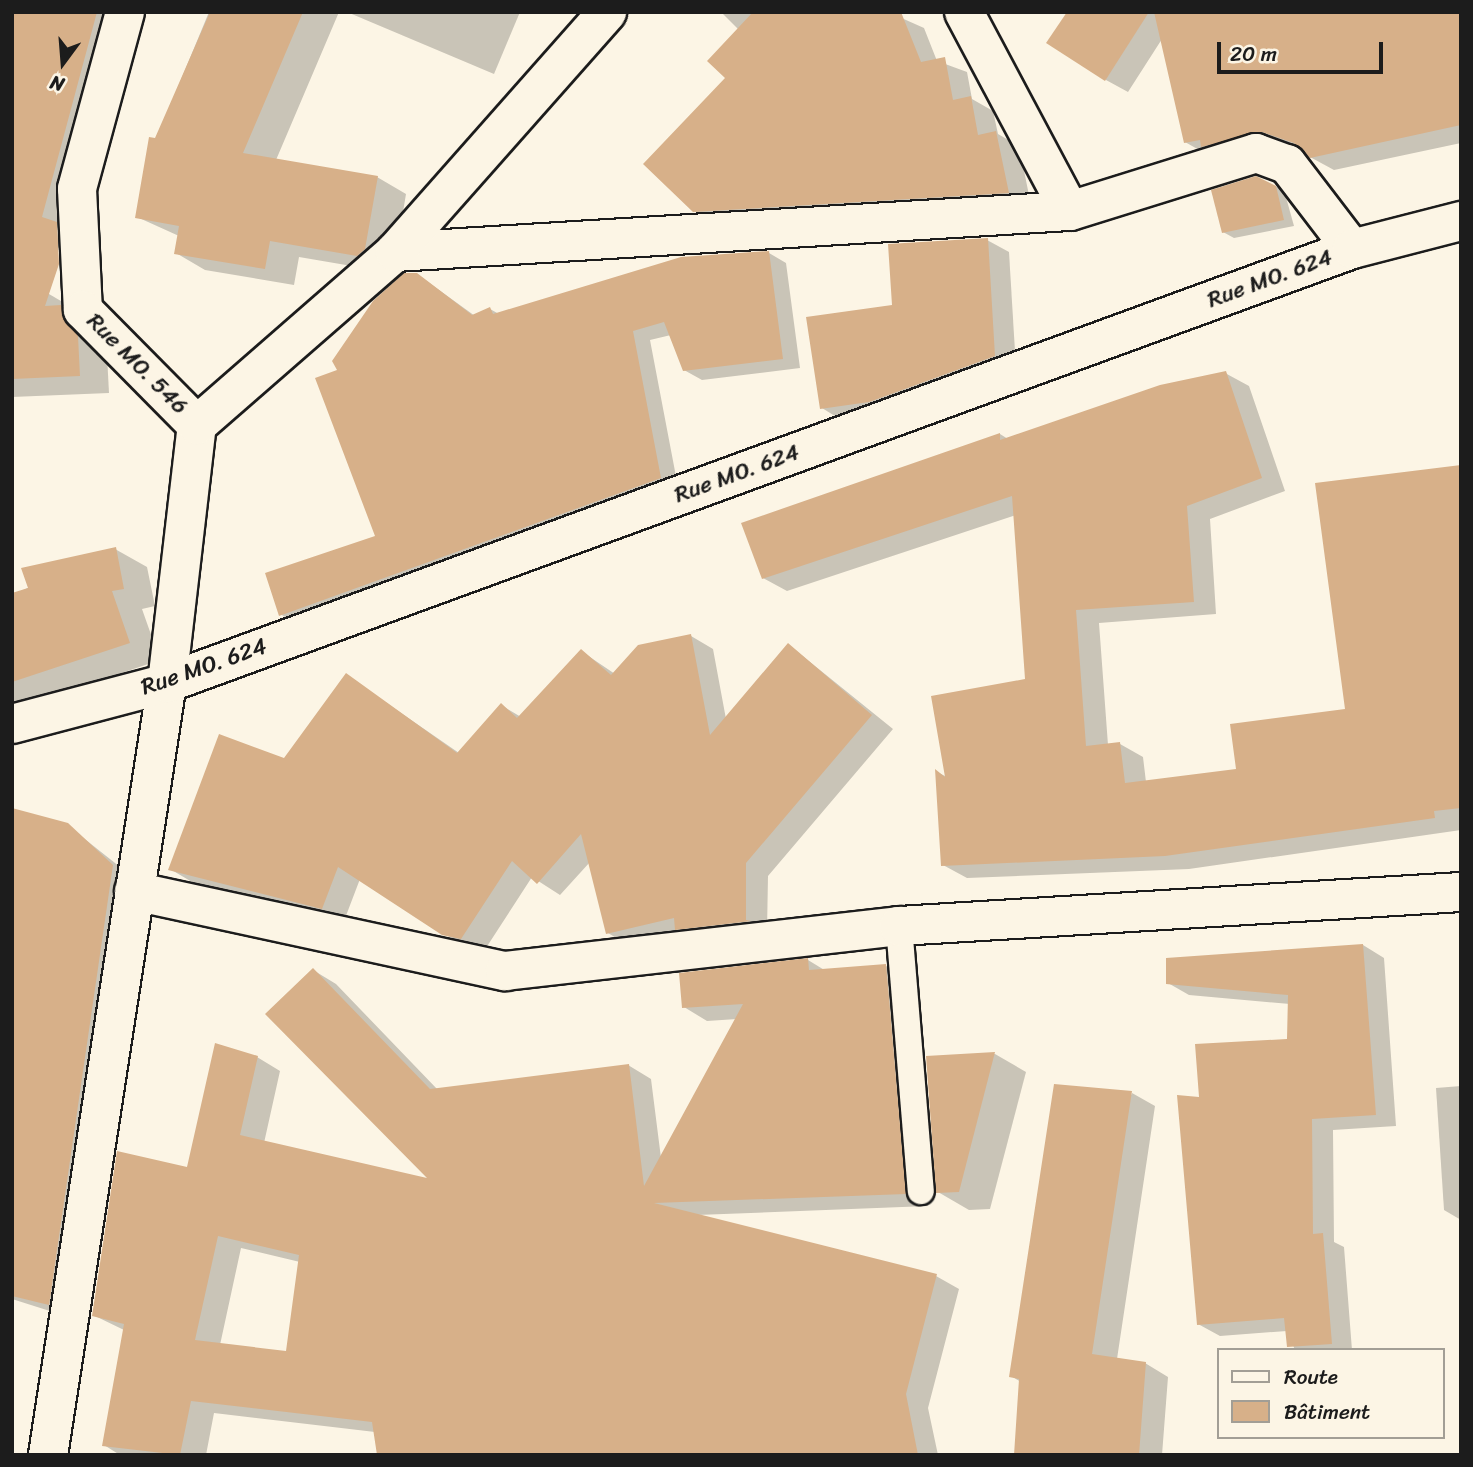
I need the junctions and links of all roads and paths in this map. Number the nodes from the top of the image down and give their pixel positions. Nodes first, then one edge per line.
1 (125, 12) edge
2 (607, 12) edge
3 (964, 12) edge
4 (1070, 211) junction
5 (1461, 221) edge
6 (1352, 249) junction
7 (395, 252) junction
8 (197, 425) junction
9 (167, 683) junction
10 (12, 724) edge
11 (134, 891) junction
12 (1461, 892) edge
13 (898, 926) junction
14 (921, 1191) dead end
15 (48, 1455) edge

1 - 8 street, Rue MO. 546
2 - 7 street
3 - 4 street
4 - 6 street
4 - 7 street
5 - 6 street, Rue MO. 624
6 - 9 street, Rue MO. 624
7 - 8 street
8 - 9 street
9 - 10 street, Rue MO. 624
9 - 11 street
11 - 13 street
11 - 15 street
12 - 13 street
13 - 14 lane

